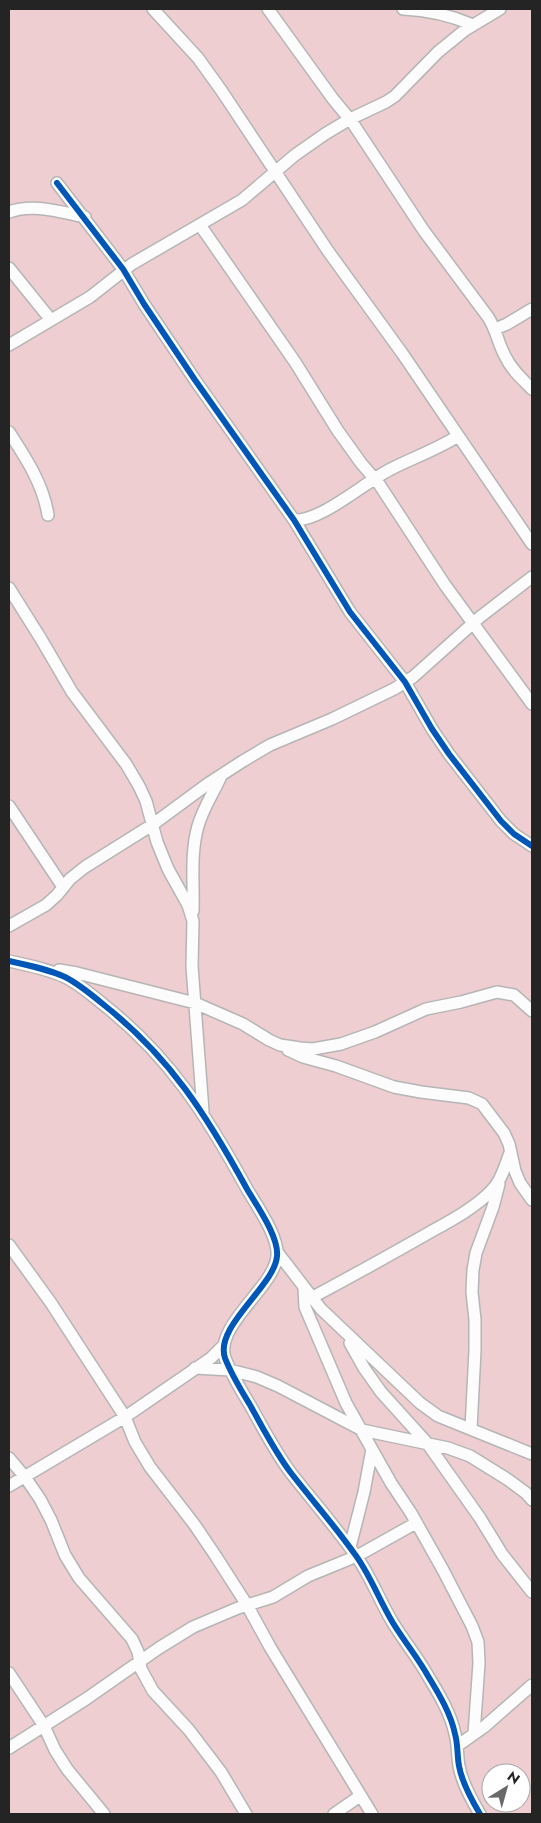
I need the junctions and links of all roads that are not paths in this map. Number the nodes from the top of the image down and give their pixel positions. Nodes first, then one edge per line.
1 (153, 9) edge
2 (268, 9) edge
3 (403, 9) edge
4 (500, 9) edge
5 (473, 25) junction
6 (350, 119) junction
7 (276, 172) junction
8 (57, 183) dead end
9 (9, 212) edge
10 (85, 217) junction
11 (200, 225) junction
12 (9, 268) edge
13 (123, 269) junction
14 (532, 310) edge
15 (51, 320) junction
16 (495, 329) junction
17 (9, 344) edge
18 (532, 389) edge
19 (9, 432) edge
20 (458, 436) junction
21 (375, 479) junction
22 (48, 515) dead end
23 (294, 520) junction
24 (532, 544) edge
25 (532, 577) edge
26 (9, 588) edge
27 (473, 624) junction
28 (405, 682) junction
29 (532, 704) edge
30 (222, 775) junction
31 (9, 806) edge
32 (152, 825) junction
33 (532, 846) edge
34 (63, 887) junction
35 (193, 921) junction
36 (9, 926) edge
37 (9, 961) edge
38 (35, 966) junction
39 (195, 1003) junction
40 (532, 1011) edge
41 (280, 1045) junction
42 (203, 1113) junction
43 (511, 1151) junction
44 (500, 1180) junction
45 (532, 1200) edge
46 (9, 1245) edge
47 (278, 1253) junction
48 (307, 1293) junction
49 (344, 1333) junction
50 (224, 1345) junction
51 (195, 1368) junction
52 (230, 1370) junction
53 (125, 1417) junction
54 (471, 1429) junction
55 (362, 1430) junction
56 (427, 1443) junction
57 (372, 1449) junction
58 (532, 1454) edge
59 (9, 1458) edge
60 (25, 1477) junction
61 (9, 1486) edge
62 (532, 1500) edge
63 (416, 1523) junction
64 (353, 1552) junction
65 (532, 1592) edge
66 (247, 1606) junction
67 (140, 1662) junction
68 (9, 1673) edge
69 (532, 1685) edge
70 (44, 1726) junction
71 (474, 1734) junction
72 (457, 1746) junction
73 (9, 1748) edge
74 (360, 1796) junction
75 (104, 1814) edge
76 (246, 1814) edge
77 (334, 1814) edge
78 (372, 1814) edge
79 (480, 1814) edge

1 - 7 street
2 - 6 street
3 - 5 street
4 - 5 street
5 - 6 street
6 - 7 street
6 - 16 street
7 - 11 street
7 - 20 street
8 - 10 street
9 - 10 street
10 - 13 street
11 - 13 street
11 - 21 street
12 - 15 street
13 - 15 street
13 - 23 street
14 - 16 street
15 - 17 street
16 - 18 street
19 - 22 street
20 - 21 street
20 - 24 street
21 - 23 street
21 - 27 street
23 - 28 street
25 - 27 street
26 - 32 street
27 - 28 street
27 - 29 street
28 - 30 street
28 - 33 street
30 - 32 street
30 - 35 street
31 - 34 street
32 - 34 street
32 - 35 street
34 - 36 street
35 - 39 street
37 - 38 street
38 - 39 street
38 - 42 street
39 - 41 street
39 - 42 street
40 - 41 street
41 - 43 street
42 - 47 street
43 - 44 street
43 - 45 street
44 - 48 street
44 - 54 street
46 - 53 street
47 - 48 street
47 - 50 street
48 - 49 street
48 - 55 street
49 - 54 street
49 - 56 street
50 - 51 street
50 - 52 street
51 - 52 street
51 - 53 street
52 - 55 street
52 - 64 street
53 - 60 street
53 - 66 street
54 - 58 street
55 - 56 street
55 - 57 street
56 - 62 street
56 - 65 street
57 - 63 street
57 - 64 street
59 - 60 street
60 - 61 street
60 - 67 street
63 - 64 street
63 - 71 street
64 - 66 street
64 - 72 street
66 - 67 street
66 - 74 street
67 - 70 street
67 - 76 street
68 - 70 street
69 - 71 street
70 - 73 street
70 - 75 street
71 - 72 street
72 - 79 street
74 - 77 street
74 - 78 street

